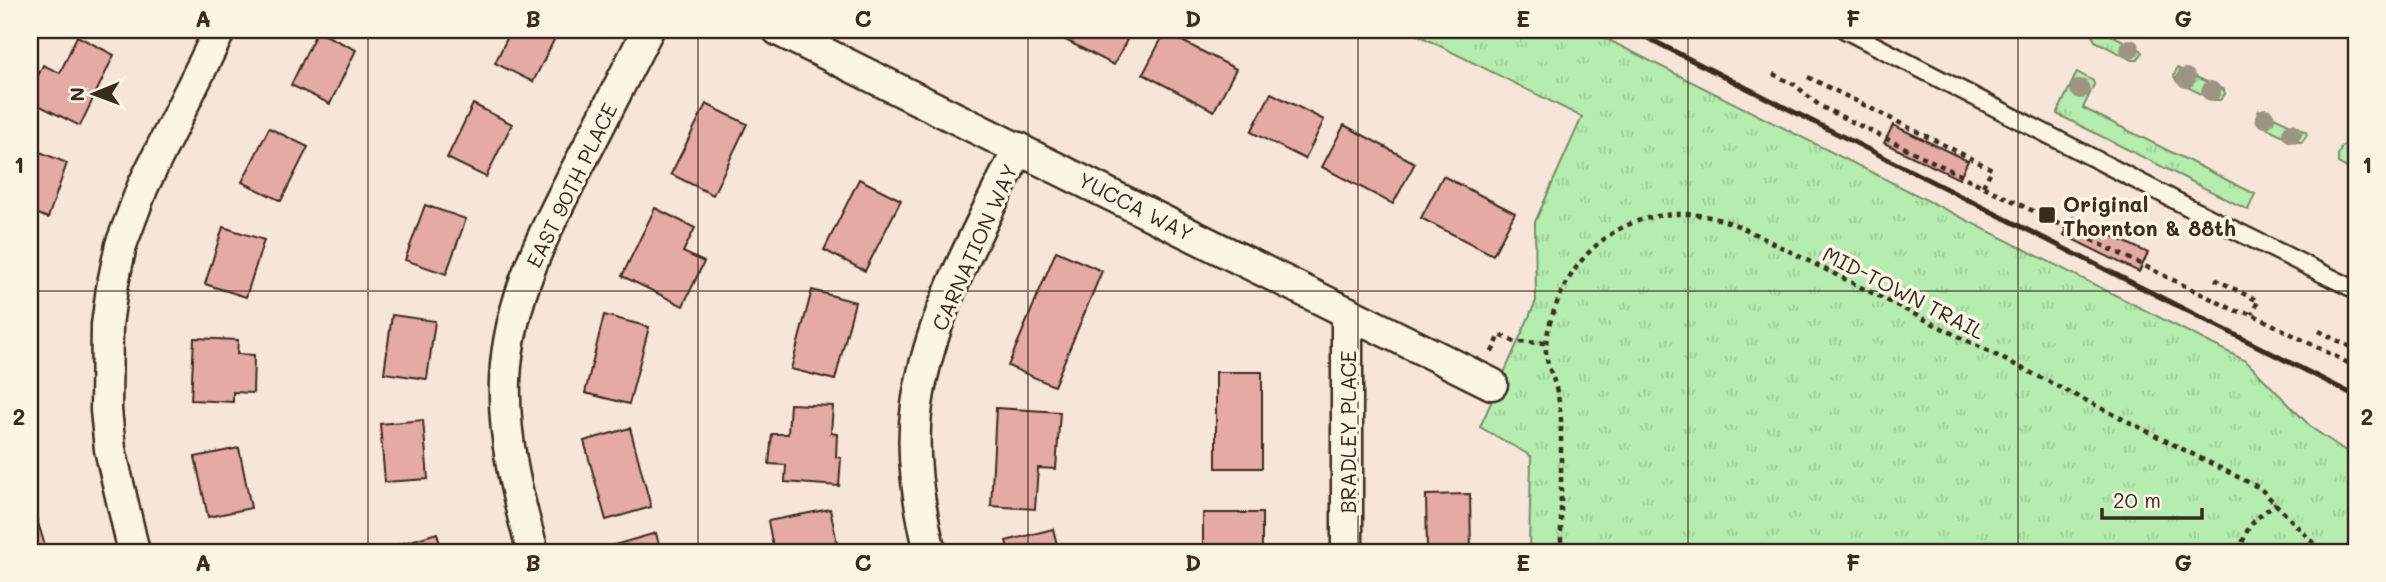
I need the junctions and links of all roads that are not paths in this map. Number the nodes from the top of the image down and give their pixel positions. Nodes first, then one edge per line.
1 (220, 30) edge
2 (648, 30) edge
3 (778, 30) edge
4 (1845, 30) edge
5 (1019, 148) junction
6 (2356, 290) edge
7 (1347, 312) junction
8 (1492, 384) dead end
9 (134, 552) edge
10 (533, 552) edge
11 (930, 552) edge
12 (1346, 552) edge

1 - 9 street
2 - 10 street, EAST 90TH PLACE
3 - 5 street, YUCCA WAY
4 - 6 lane
5 - 7 street, YUCCA WAY
5 - 11 street, CARNATION WAY
7 - 8 street, YUCCA WAY
7 - 12 street, BRADLEY PLACE

